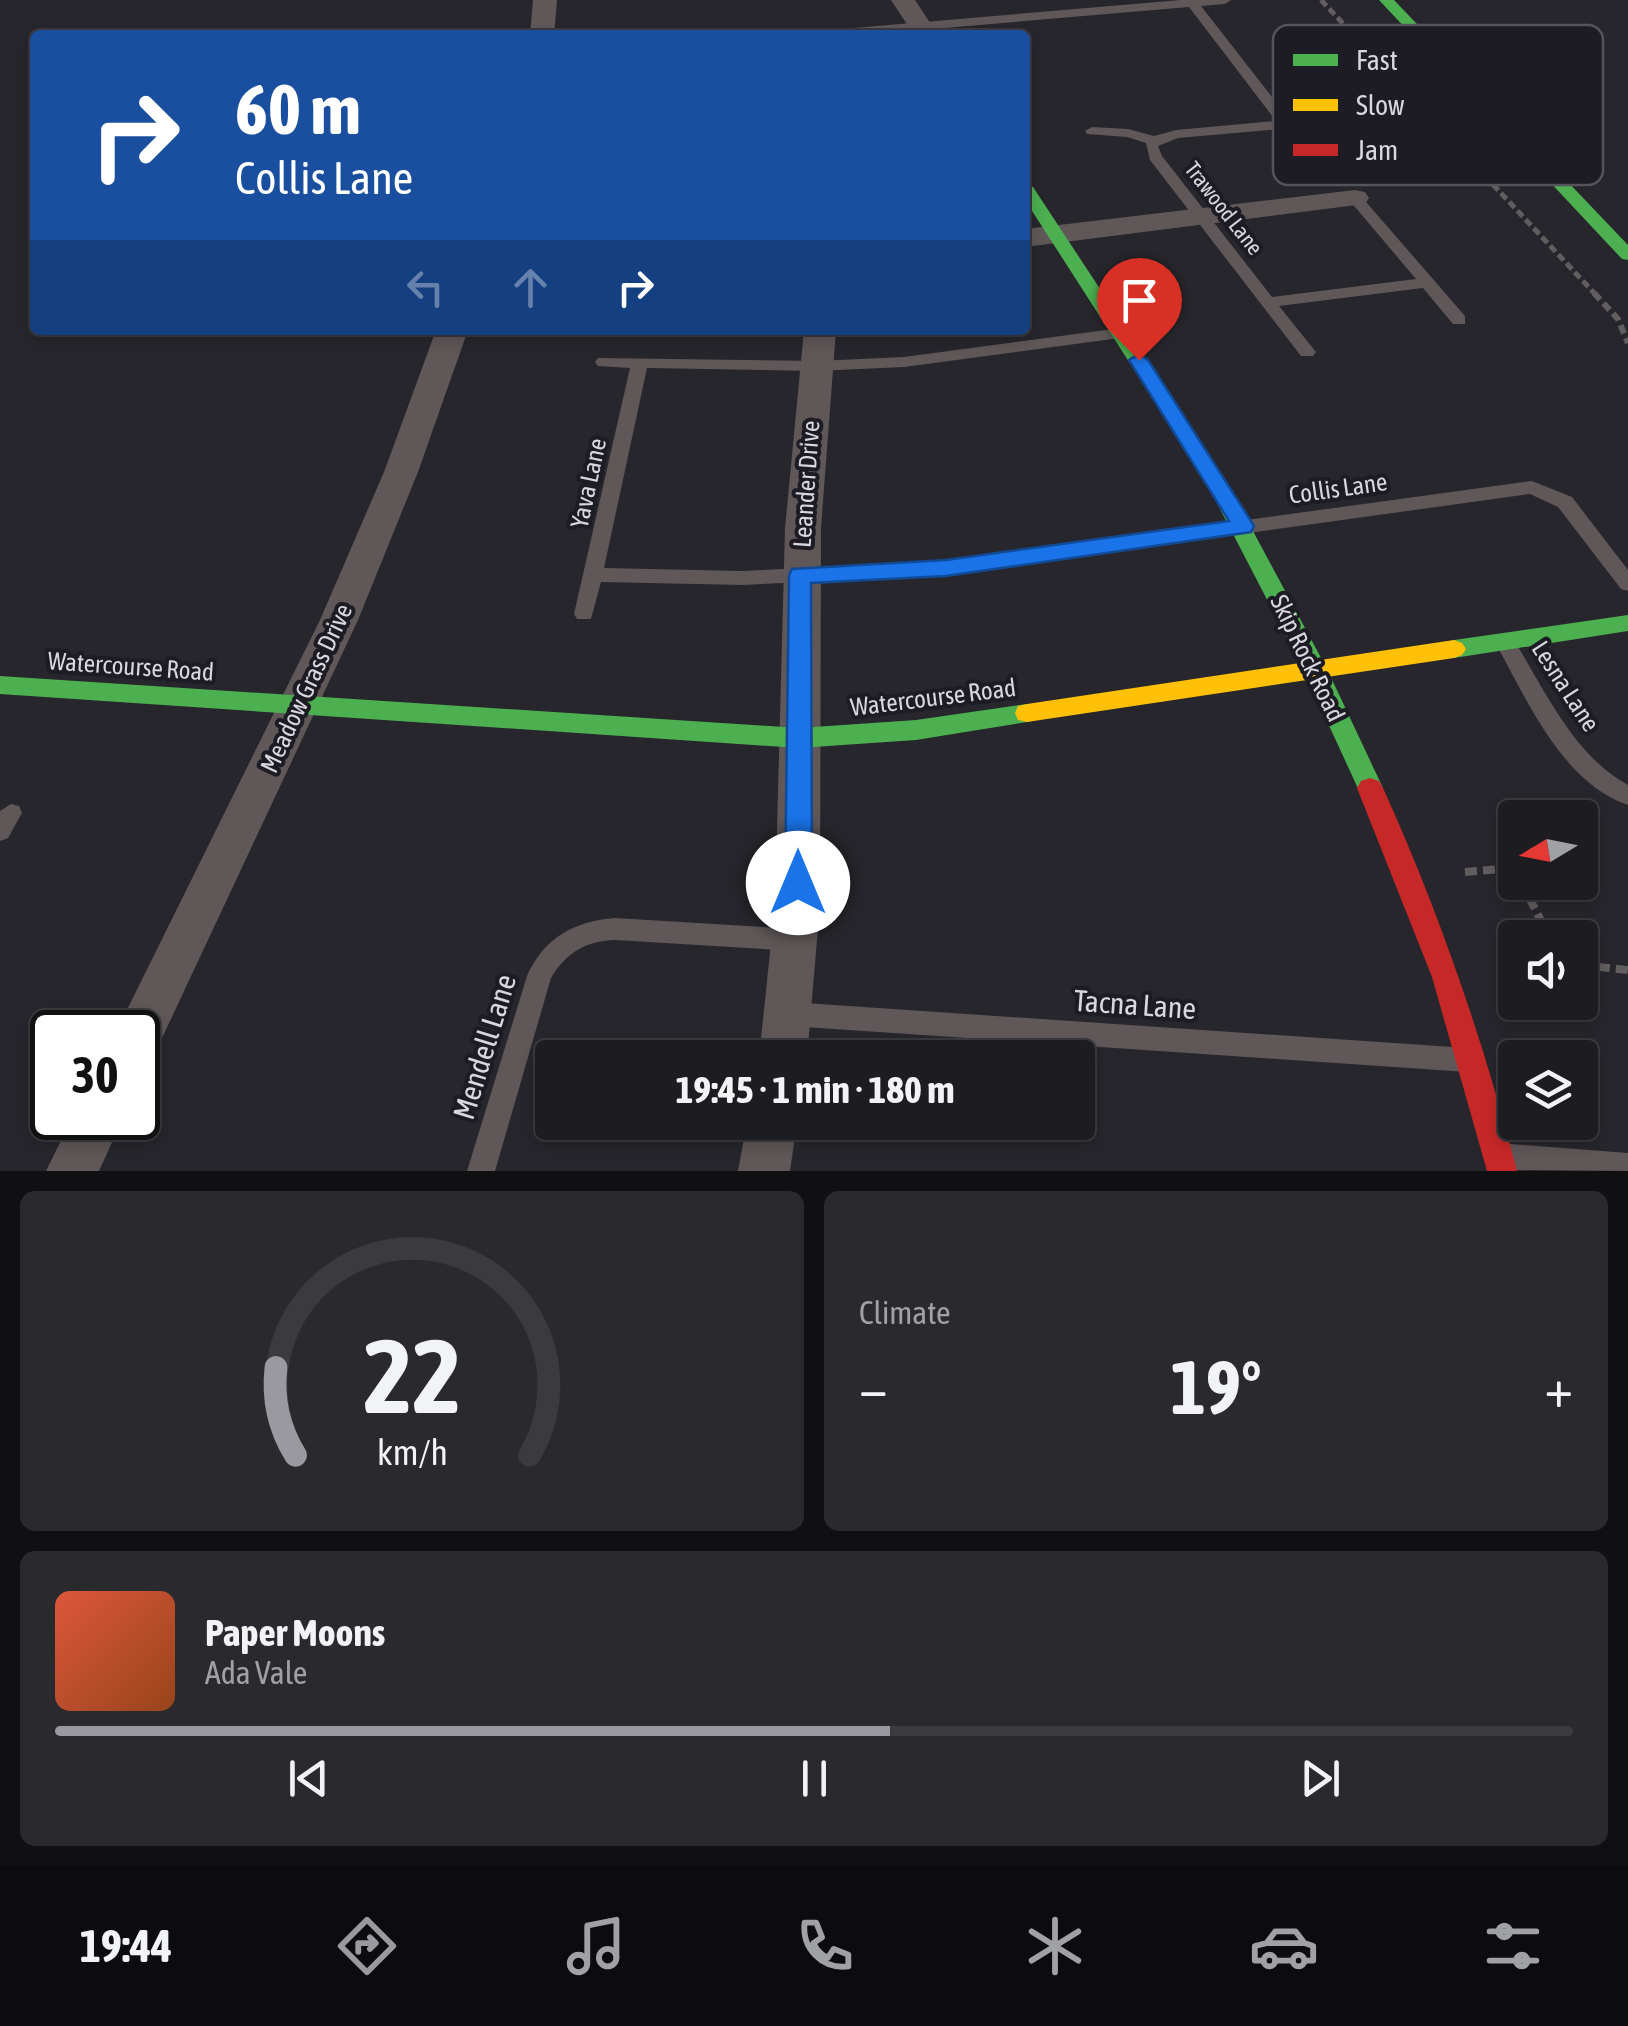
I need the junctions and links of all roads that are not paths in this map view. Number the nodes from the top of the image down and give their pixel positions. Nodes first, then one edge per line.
1 (545, 0) edge
2 (903, 0) edge
3 (1225, 0) edge
4 (1386, 0) edge
5 (1192, 3) junction
6 (1410, 25) edge
7 (542, 30) edge
8 (922, 30) edge
9 (1273, 107) edge
10 (1273, 125) edge
11 (1092, 131) dead end
12 (1154, 142) junction
13 (1562, 185) edge
14 (1030, 195) edge
15 (1355, 198) joint
16 (1200, 215) junction
17 (1056, 234) junction
18 (1030, 237) edge
19 (1628, 255) edge
20 (1426, 283) junction
21 (1268, 302) junction
22 (1459, 320) dead end
23 (1121, 333) junction
24 (450, 335) edge
25 (818, 348) edge
26 (1307, 352) dead end
27 (604, 362) dead end
28 (640, 363) junction
29 (1243, 526) junction
30 (593, 575) junction
31 (800, 575) junction
32 (1628, 584) edge
33 (584, 614) dead end
34 (1628, 623) edge
35 (1504, 642) junction
36 (1315, 669) junction
37 (0, 685) edge
38 (299, 704) junction
39 (799, 738) junction
40 (1628, 796) edge
41 (795, 940) junction
42 (151, 1010) edge
43 (790, 1014) junction
44 (786, 1040) edge
45 (1476, 1061) junction
46 (87, 1140) edge
47 (769, 1140) edge
48 (1500, 1164) edge
49 (1628, 1166) edge
50 (72, 1171) edge
51 (482, 1171) edge
52 (764, 1171) edge

1 - 7 street
2 - 8 street
3 - 5 lane
4 - 6 street
5 - 8 lane
5 - 9 lane
10 - 12 lane
11 - 12 lane
12 - 16 lane, Trawood Lane
13 - 19 street
14 - 17 street, Skip Rock Road
15 - 16 street
15 - 20 lane
16 - 17 street
16 - 21 lane, Trawood Lane
17 - 18 street
17 - 23 street, Skip Rock Road
20 - 21 lane
20 - 22 lane
21 - 26 lane, Trawood Lane
23 - 25 lane
23 - 29 street, Skip Rock Road
24 - 38 street, Meadow Grass Drive
25 - 28 lane
25 - 31 street, Leander Drive
27 - 28 lane
28 - 30 lane, Yava Lane
29 - 31 lane, Collis Lane
29 - 32 lane, Collis Lane
29 - 36 street, Skip Rock Road
30 - 31 lane, Collis Lane
30 - 33 lane, Yava Lane
31 - 39 street, Leander Drive
34 - 35 street, Watercourse Road
35 - 36 street, Watercourse Road
35 - 40 lane, Lesna Lane
36 - 39 street, Watercourse Road
36 - 45 street, Skip Rock Road
37 - 38 street, Watercourse Road
38 - 39 street, Watercourse Road
38 - 42 street, Meadow Grass Drive
39 - 41 street, Leander Drive
41 - 43 street, Leander Drive
41 - 51 lane, Mendell Lane
43 - 44 street, Leander Drive
43 - 45 lane, Tacna Lane
45 - 48 street, Skip Rock Road
46 - 50 street
47 - 52 street
48 - 49 lane

